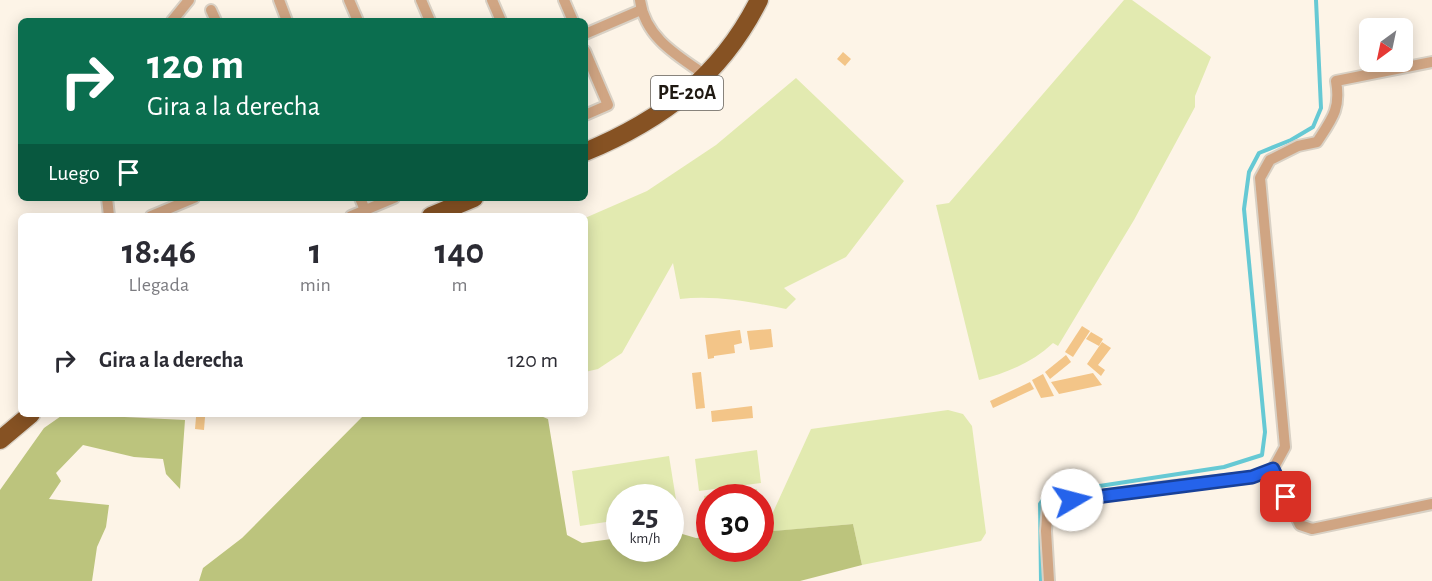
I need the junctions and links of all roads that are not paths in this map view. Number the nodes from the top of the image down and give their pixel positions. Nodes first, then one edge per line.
1 (189, 0) edge
2 (279, 0) edge
3 (349, 0) edge
4 (421, 0) edge
5 (492, 0) edge
6 (564, 0) edge
7 (759, 0) edge
8 (641, 5) edge
9 (211, 10) dead end
10 (174, 18) edge
11 (215, 18) edge
12 (286, 18) edge
13 (357, 18) edge
14 (429, 18) edge
15 (500, 18) edge
16 (572, 18) edge
17 (588, 32) edge
18 (588, 58) edge
19 (1432, 62) edge
20 (706, 76) junction
21 (588, 114) edge
22 (588, 151) edge
23 (187, 201) edge
24 (361, 201) edge
25 (387, 201) edge
26 (467, 201) edge
27 (365, 210) junction
28 (158, 213) edge
29 (358, 213) edge
30 (437, 213) edge
31 (27, 417) edge
32 (0, 440) edge
33 (1273, 469) junction
34 (1432, 504) edge
35 (1049, 581) edge

1 - 10 street
2 - 12 street
3 - 13 street
4 - 14 street
5 - 15 street
6 - 16 street
7 - 20 highway, PE-20A
8 - 17 street
8 - 20 street
9 - 11 street
18 - 21 street
19 - 33 street
20 - 22 highway, PE-20A
23 - 28 street
24 - 27 street
25 - 27 street
26 - 30 highway
27 - 29 street
31 - 32 highway
33 - 34 street
33 - 35 street

